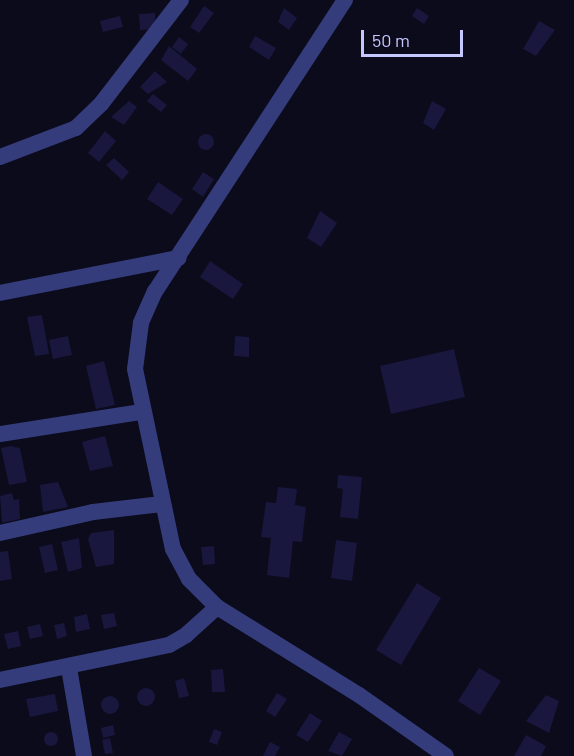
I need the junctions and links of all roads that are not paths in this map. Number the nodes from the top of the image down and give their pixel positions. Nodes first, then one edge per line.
1 (181, 0) edge
2 (345, 0) edge
3 (0, 157) edge
4 (179, 258) junction
5 (0, 293) edge
6 (141, 412) junction
7 (0, 434) edge
8 (162, 504) junction
9 (0, 532) edge
10 (217, 607) junction
11 (69, 668) junction
12 (0, 680) edge
13 (84, 756) edge
14 (446, 756) edge

1 - 3 street
2 - 4 street
4 - 5 street
4 - 6 street
6 - 7 street
6 - 8 street
8 - 9 street
8 - 10 street
10 - 11 street
10 - 14 street
11 - 12 street
11 - 13 street

